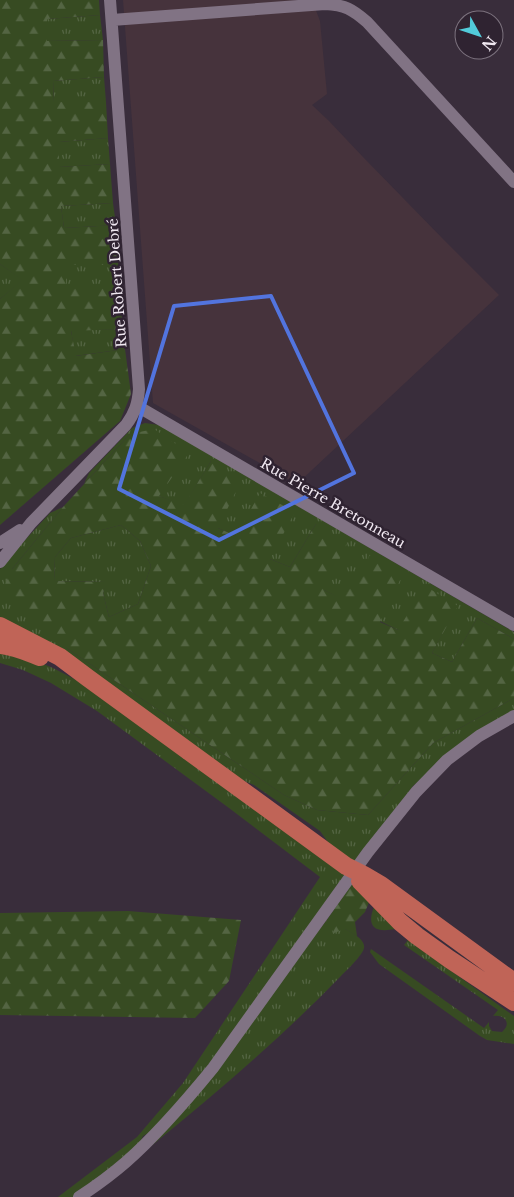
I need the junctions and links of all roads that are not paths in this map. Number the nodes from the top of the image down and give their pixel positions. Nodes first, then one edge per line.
1 (110, 0) edge
2 (112, 20) junction
3 (512, 177) edge
4 (137, 406) junction
5 (31, 522) junction
6 (0, 544) edge
7 (0, 562) edge
8 (514, 625) edge
9 (0, 626) edge
10 (0, 645) edge
11 (88, 678) junction
12 (514, 716) edge
13 (346, 866) junction
14 (514, 982) edge
15 (514, 1002) edge
16 (80, 1197) edge

1 - 2 street, Rue Robert Debré
2 - 3 street
2 - 4 street, Rue Robert Debré
4 - 5 street, Rue Robert Debré
4 - 8 street, Rue Pierre Bretonneau
5 - 6 street
5 - 7 street
9 - 11 highway
10 - 11 highway
11 - 13 highway
12 - 16 street
13 - 14 highway
13 - 15 highway

